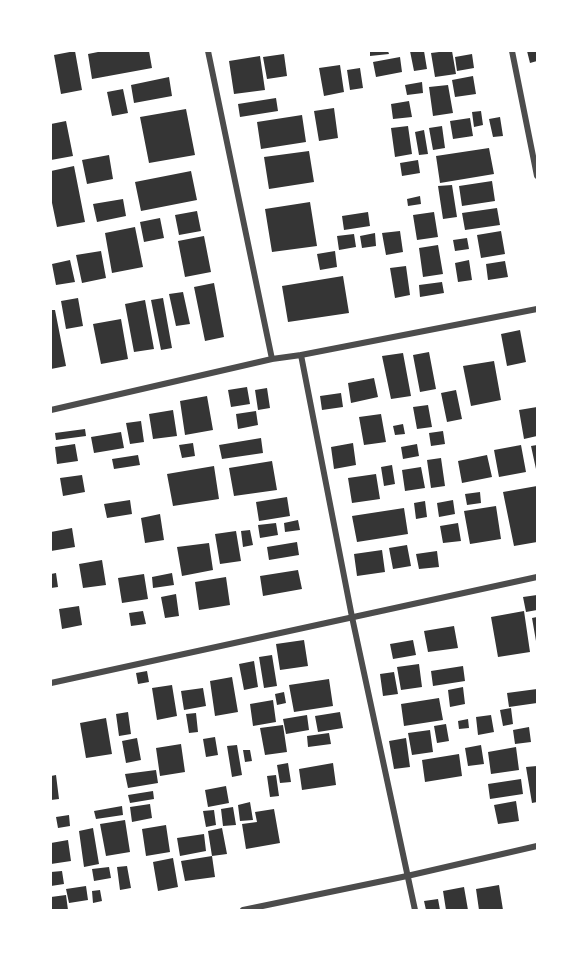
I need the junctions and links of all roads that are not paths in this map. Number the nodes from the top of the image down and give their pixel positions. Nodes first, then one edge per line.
1 (208, 51) edge
2 (512, 51) edge
3 (537, 176) edge
4 (537, 309) edge
5 (301, 355) junction
6 (272, 358) junction
7 (51, 410) edge
8 (537, 577) edge
9 (352, 617) junction
10 (51, 683) edge
11 (537, 846) edge
12 (407, 876) junction
13 (243, 910) edge
14 (415, 910) edge

1 - 6 street
2 - 3 street
4 - 5 street
5 - 6 street
5 - 9 street
6 - 7 street
8 - 9 street
9 - 10 street
9 - 12 street
11 - 12 street
12 - 13 street
12 - 14 street

